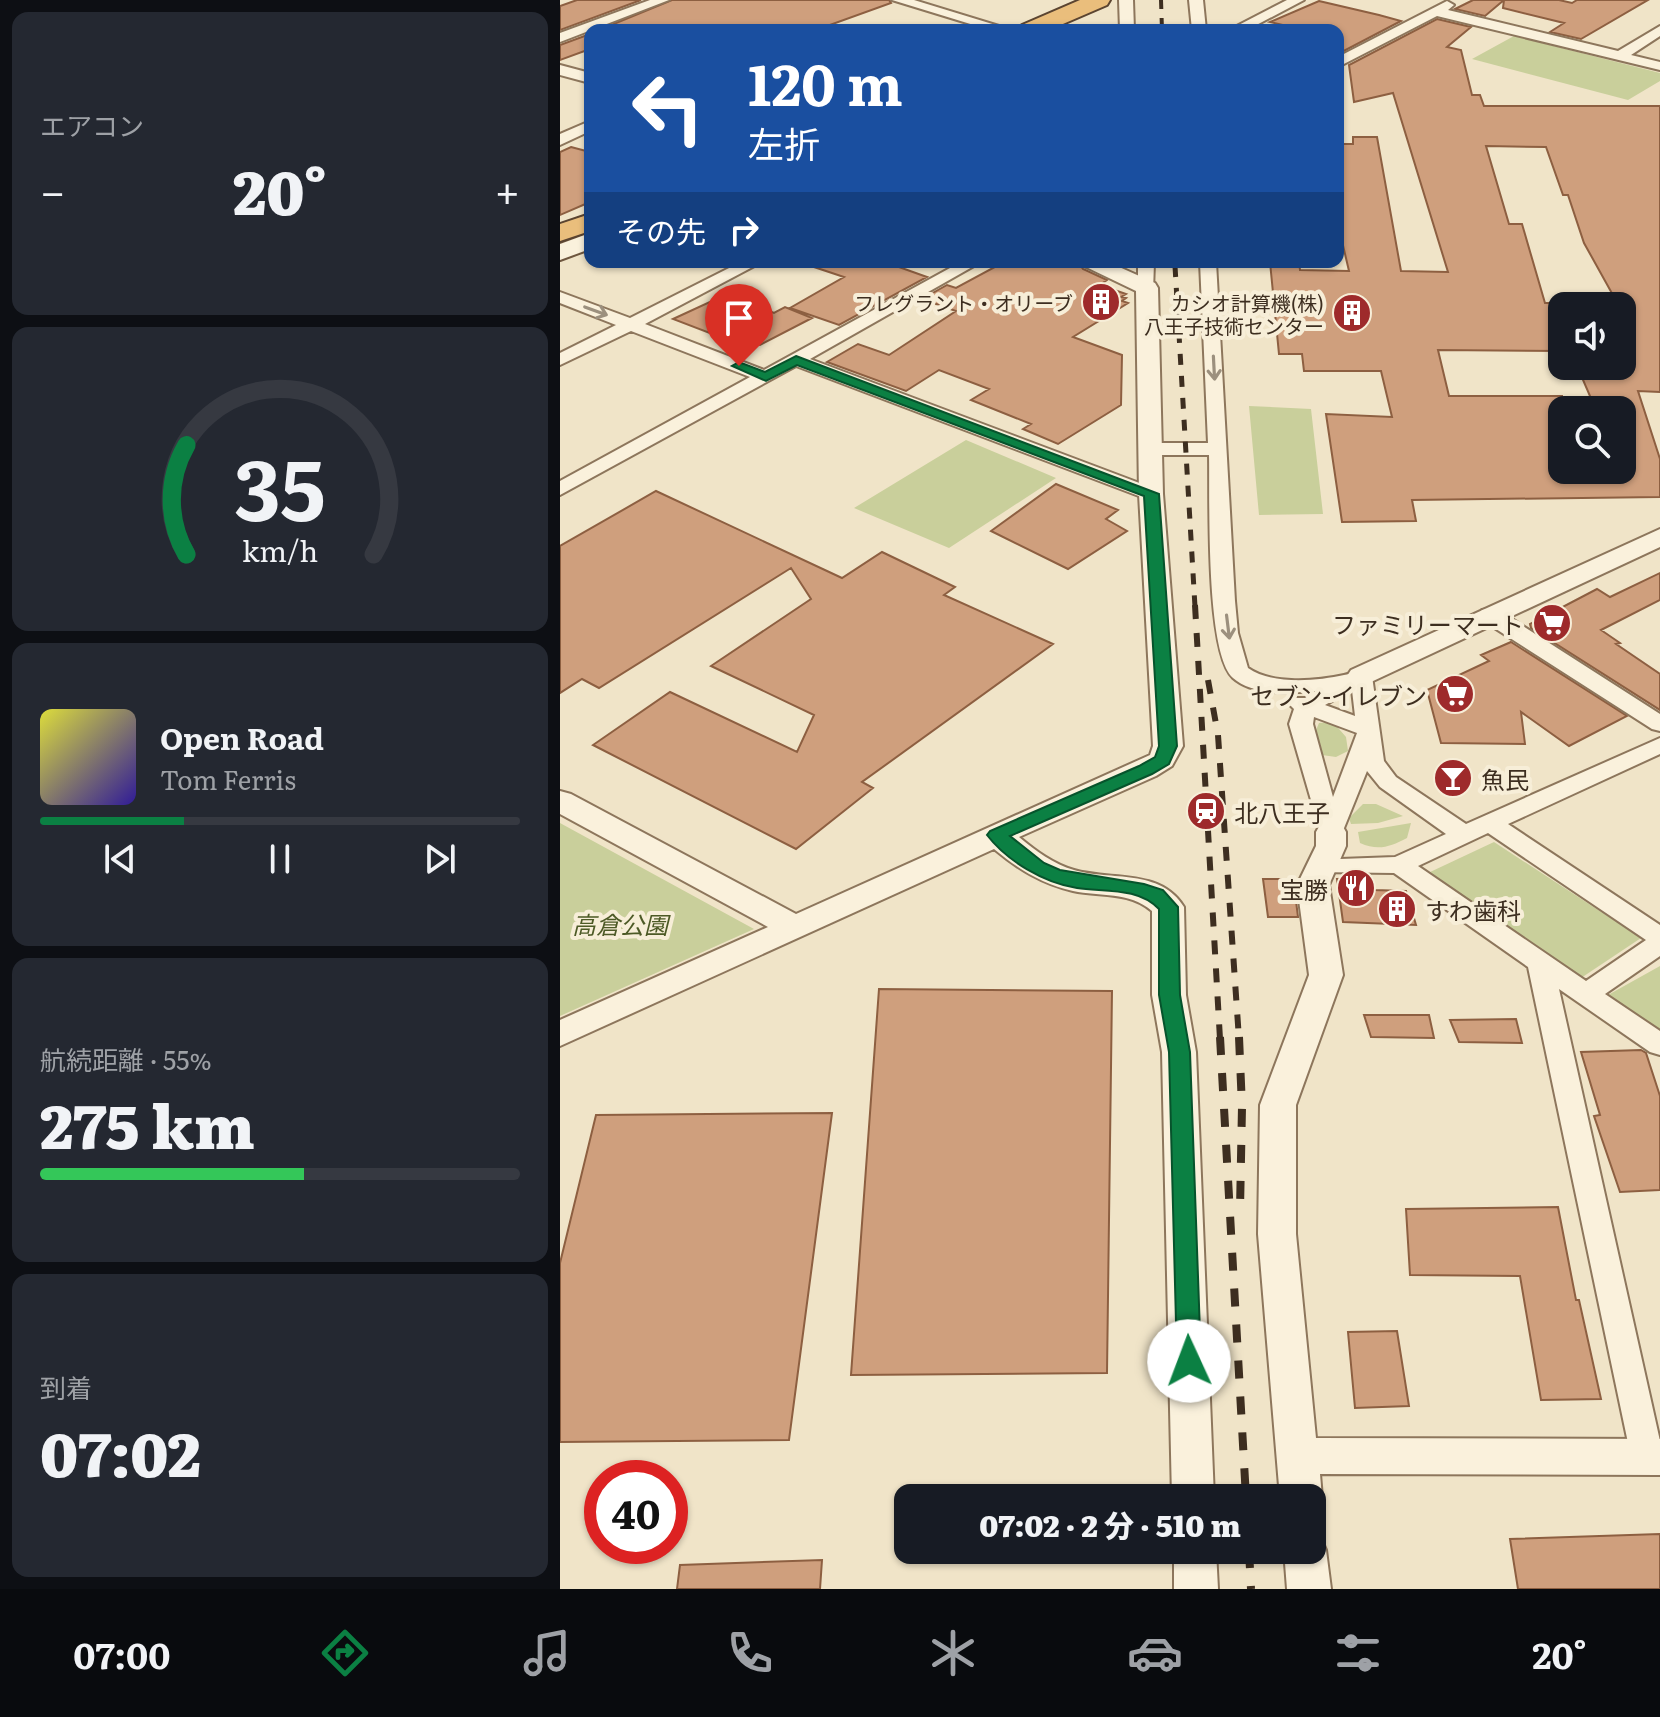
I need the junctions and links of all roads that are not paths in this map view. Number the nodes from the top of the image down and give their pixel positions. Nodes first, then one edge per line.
1 (662, 0) edge
2 (899, 0) edge
3 (1099, 0) edge
4 (1126, 0) edge
5 (1196, 0) edge
6 (1297, 0) edge
7 (1457, 0) edge
8 (1435, 11) junction
9 (598, 24) edge
10 (984, 24) edge
11 (1044, 24) edge
12 (1127, 24) edge
13 (1198, 24) edge
14 (1248, 24) edge
15 (584, 29) edge
16 (1660, 30) edge
17 (560, 38) edge
18 (1620, 56) junction
19 (1344, 60) edge
20 (1660, 66) edge
21 (560, 70) edge
22 (584, 76) edge
23 (584, 128) edge
24 (560, 140) edge
25 (584, 224) edge
26 (560, 233) edge
27 (584, 235) edge
28 (584, 243) edge
29 (560, 244) edge
30 (560, 253) edge
31 (742, 268) edge
32 (962, 268) edge
33 (1117, 268) edge
34 (1208, 268) edge
35 (1147, 275) edge
36 (560, 297) edge
37 (631, 324) junction
38 (560, 360) edge
39 (796, 360) junction
40 (766, 377) junction
41 (1150, 449) junction
42 (1218, 449) junction
43 (560, 489) edge
44 (1151, 494) junction
45 (1660, 537) edge
46 (1490, 615) junction
47 (1356, 678) junction
48 (1256, 683) junction
49 (1306, 706) junction
50 (1660, 724) edge
51 (1368, 733) junction
52 (1660, 745) edge
53 (1310, 766) junction
54 (1350, 777) junction
55 (560, 801) edge
56 (1418, 804) junction
57 (1491, 824) junction
58 (997, 835) junction
59 (1465, 835) junction
60 (1326, 849) junction
61 (1399, 865) junction
62 (796, 928) junction
63 (1660, 940) edge
64 (1541, 965) junction
65 (1587, 993) junction
66 (560, 1034) edge
67 (1660, 1045) edge
68 (1297, 1456) junction
69 (1653, 1457) edge
70 (1193, 1484) edge
71 (1300, 1484) edge
72 (1195, 1564) edge
73 (1306, 1564) edge
74 (1196, 1589) edge
75 (1309, 1589) edge

1 - 9 street
2 - 10 street
3 - 11 highway
4 - 12 street
5 - 13 street
6 - 14 street
7 - 8 street
8 - 18 street
8 - 19 street
15 - 17 street
16 - 18 street
18 - 20 street
21 - 22 street
23 - 24 street
25 - 26 highway
27 - 29 highway
28 - 30 main road
31 - 37 street
32 - 39 street
33 - 35 street
34 -> 42 street
35 - 41 street
36 -> 37 street
37 - 38 street
37 - 40 street
39 - 40 street
39 - 44 street
40 - 43 street
41 - 42 street
41 - 44 street
42 -> 48 street
44 - 58 street
45 - 46 street
46 - 47 street
46 - 50 street
47 - 48 street
47 - 49 street
47 - 51 street
48 - 49 street
49 - 51 street
49 - 53 street
51 - 54 street
51 - 56 street
52 - 57 street
53 - 54 street
53 - 60 street
54 - 56 street
54 - 60 street
55 - 62 street
56 - 59 street
57 - 59 street
57 - 63 street
58 - 62 street
58 - 70 street
59 - 61 street
60 - 61 street
60 - 68 street
61 - 64 street
62 - 66 street
63 - 65 street
64 - 65 street
64 - 69 street
65 - 67 street
68 - 69 street
68 - 71 street
72 - 74 street
73 - 75 street

